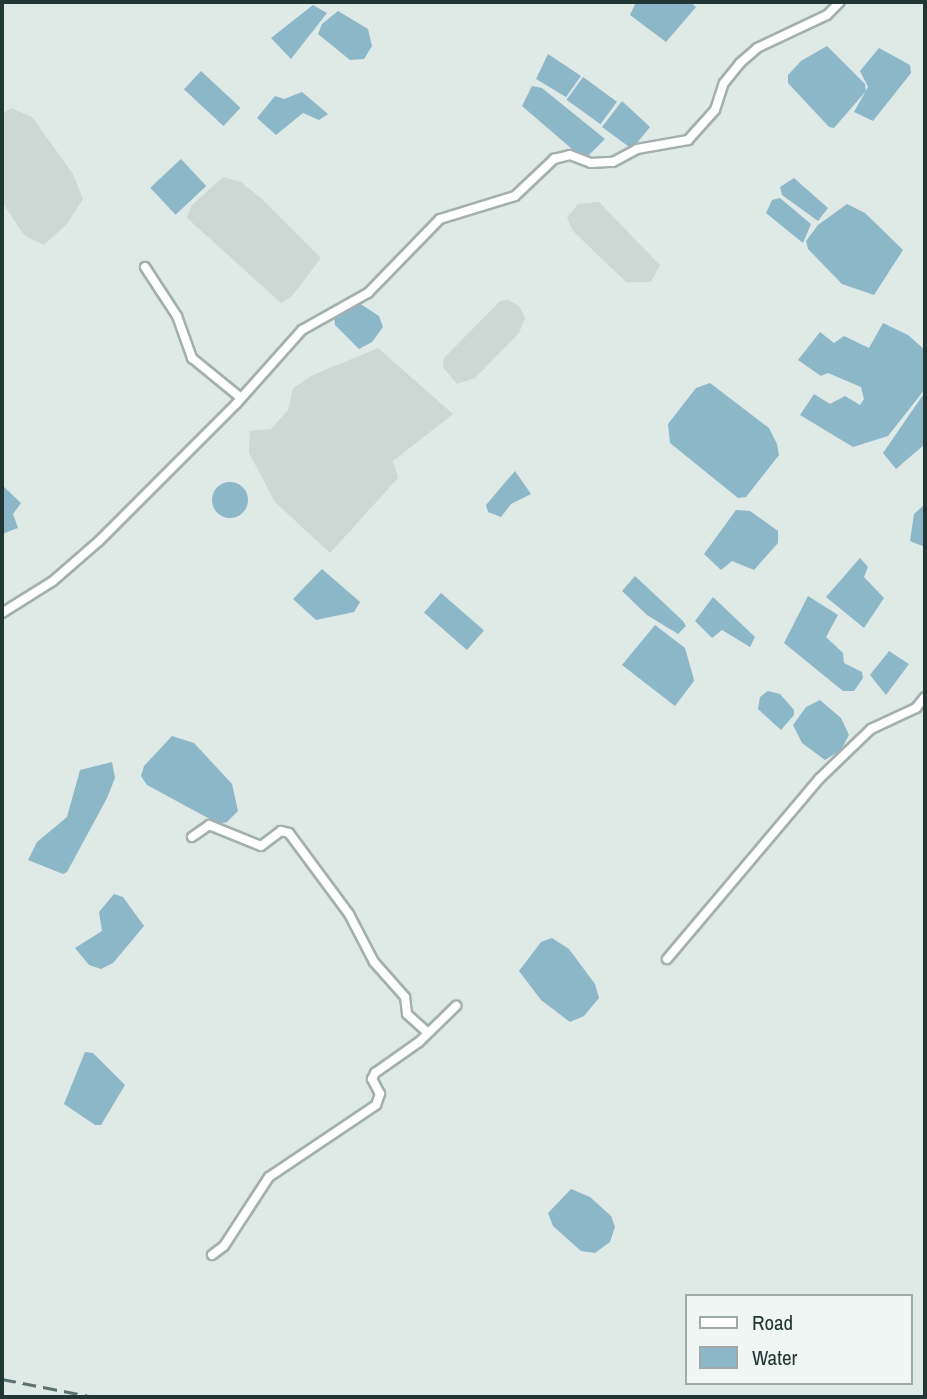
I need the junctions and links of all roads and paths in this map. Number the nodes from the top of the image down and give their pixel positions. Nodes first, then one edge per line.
1 (840, 2) edge
2 (145, 267) dead end
3 (241, 398) junction
4 (2, 612) edge
5 (925, 697) edge
6 (192, 837) dead end
7 (667, 959) dead end
8 (456, 1006) dead end
9 (426, 1031) junction
10 (212, 1255) dead end

1 - 3 street
2 - 3 street
3 - 4 street
5 - 7 street
6 - 9 street
8 - 9 street
9 - 10 street

